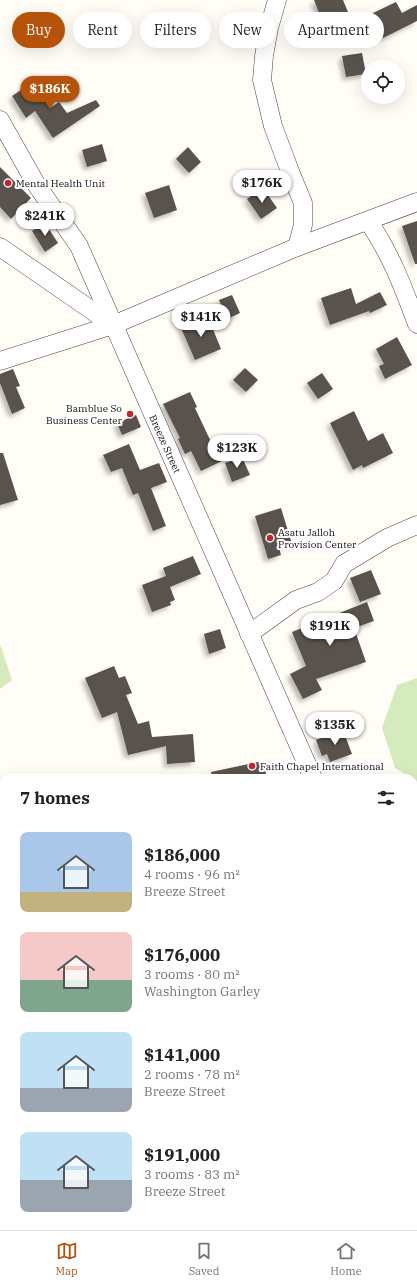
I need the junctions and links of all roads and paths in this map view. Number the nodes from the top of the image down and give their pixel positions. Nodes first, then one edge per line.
1 (278, 0) edge
2 (0, 120) edge
3 (417, 202) edge
4 (368, 221) junction
5 (297, 247) junction
6 (0, 248) edge
7 (417, 324) edge
8 (113, 325) junction
9 (0, 361) edge
10 (417, 525) edge
11 (249, 634) junction
12 (310, 774) edge

1 - 5 street
2 - 8 street, Breeze Street
3 - 4 street
4 - 5 street
4 - 7 street
5 - 8 street
6 - 8 street
8 - 9 street
8 - 11 street, Breeze Street
10 - 11 street
11 - 12 street, Breeze Street

